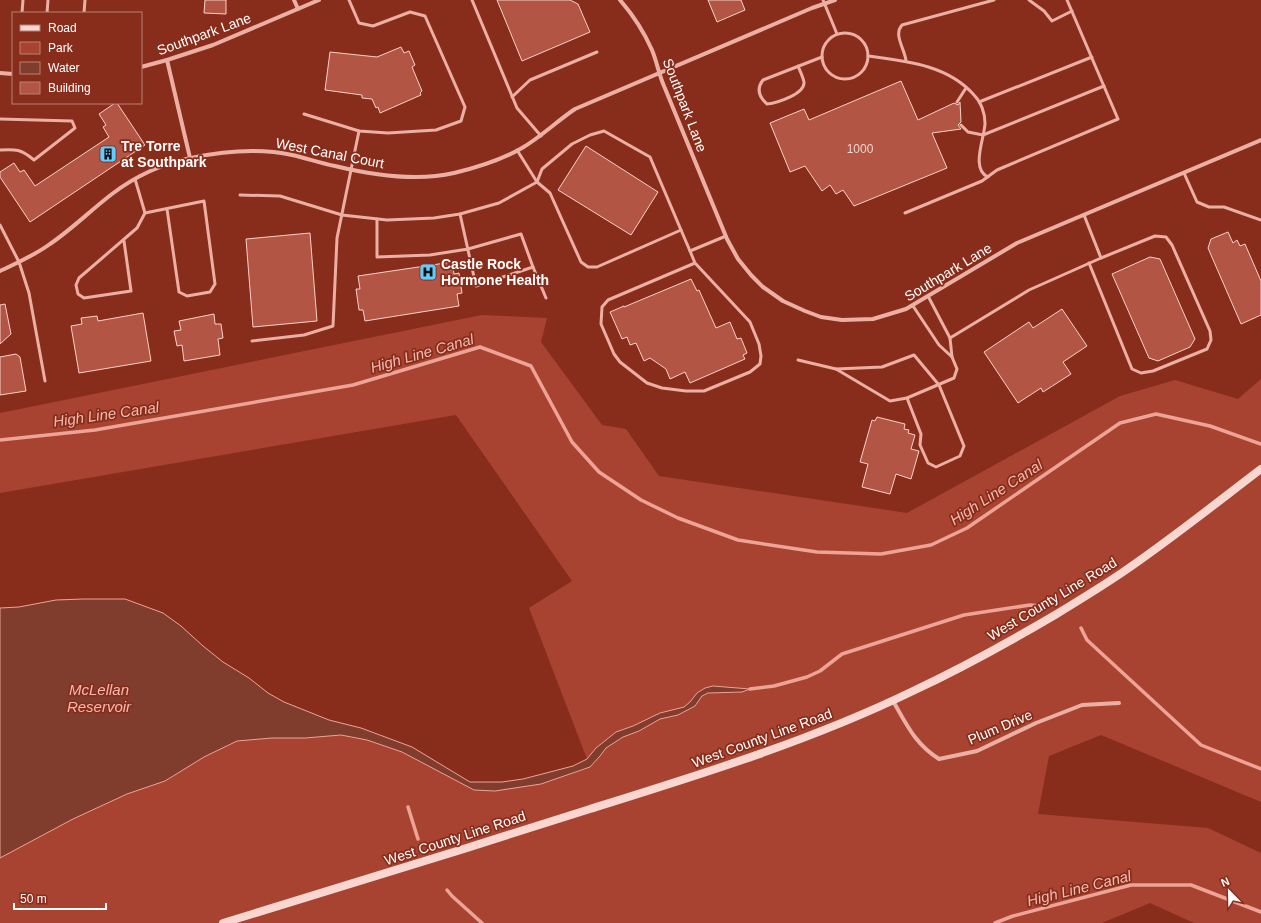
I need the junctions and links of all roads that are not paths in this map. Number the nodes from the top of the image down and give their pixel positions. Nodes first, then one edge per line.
1 (23, 0) edge
2 (48, 0) edge
3 (85, 0) edge
4 (294, 0) edge
5 (319, 0) edge
6 (349, 0) edge
7 (472, 0) edge
8 (620, 0) edge
9 (835, 0) edge
10 (994, 0) edge
11 (1029, 0) edge
12 (1067, 0) edge
13 (823, 2) edge
14 (298, 9) junction
15 (1072, 11) junction
16 (22, 12) edge
17 (47, 12) edge
18 (84, 12) edge
19 (837, 34) junction
20 (597, 52) dead end
21 (868, 56) junction
22 (822, 57) junction
23 (1092, 57) junction
24 (167, 60) junction
25 (906, 61) junction
26 (798, 66) junction
27 (142, 67) edge
28 (0, 73) edge
29 (12, 74) edge
30 (659, 74) junction
31 (1104, 86) junction
32 (966, 88) junction
33 (512, 97) junction
34 (957, 102) dead end
35 (979, 102) junction
36 (304, 114) dead end
37 (0, 119) edge
38 (961, 125) dead end
39 (359, 131) junction
40 (983, 135) junction
41 (540, 136) junction
42 (1261, 140) edge
43 (0, 150) edge
44 (517, 150) junction
45 (190, 158) junction
46 (351, 170) junction
47 (1184, 173) junction
48 (988, 177) junction
49 (135, 179) junction
50 (537, 182) junction
51 (240, 195) dead end
52 (167, 209) junction
53 (145, 213) junction
54 (905, 213) dead end
55 (460, 214) junction
56 (342, 215) junction
57 (1084, 215) junction
58 (377, 219) junction
59 (1261, 220) edge
60 (0, 224) edge
61 (681, 230) junction
62 (726, 236) junction
63 (124, 240) junction
64 (468, 249) junction
65 (690, 251) junction
66 (1101, 258) junction
67 (19, 262) junction
68 (1089, 263) junction
69 (696, 264) junction
70 (533, 267) junction
71 (0, 271) edge
72 (928, 296) junction
73 (546, 298) dead end
74 (913, 306) junction
75 (950, 338) junction
76 (252, 341) dead end
77 (952, 357) junction
78 (798, 360) dead end
79 (836, 369) junction
80 (45, 381) dead end
81 (939, 384) junction
82 (907, 398) junction
83 (1261, 469) edge
84 (893, 701) junction
85 (1119, 703) dead end
86 (223, 923) edge

1 - 16 lane
2 - 17 lane
3 - 18 lane
4 - 14 street
5 - 14 street, Southpark Lane
6 - 39 lane
7 - 33 lane
8 - 30 street, Southpark Lane
9 - 13 street, West Canal Court
10 - 25 lane
11 - 15 lane
12 - 15 lane
13 - 19 lane
13 - 30 street, West Canal Court
14 - 24 street, Southpark Lane
15 - 23 lane
19 - 21 lane
19 - 22 lane
20 - 33 lane
21 - 22 lane
21 - 25 lane
22 - 26 lane
23 - 31 lane
23 - 35 lane
24 - 27 street, Southpark Lane
24 - 45 street
25 - 32 lane
26 - 26 lane
28 - 29 street
30 - 41 street, West Canal Court
30 - 62 street, Southpark Lane
31 - 40 lane
31 - 48 lane
32 - 34 lane
32 - 35 lane
33 - 41 lane
35 - 40 lane
36 - 39 lane
37 - 43 lane
38 - 40 lane
39 - 46 lane
40 - 48 lane
41 - 44 street, West Canal Court
42 - 47 street, Southpark Lane
44 - 46 street, West Canal Court
44 - 50 lane
45 - 46 street, West Canal Court
45 - 49 street, West Canal Court
46 - 56 lane
47 - 57 street, Southpark Lane
47 - 59 lane
48 - 54 lane
49 - 53 lane
49 - 67 street, West Canal Court
50 - 55 lane
50 - 61 lane
50 - 61 lane
51 - 56 lane
52 - 52 lane
52 - 53 lane
53 - 63 lane
55 - 58 lane
55 - 64 lane
56 - 58 lane
56 - 76 lane
57 - 66 lane
57 - 72 street, Southpark Lane
58 - 64 lane
60 - 67 lane
61 - 65 lane
62 - 65 lane
62 - 74 street, Southpark Lane
63 - 63 lane
64 - 70 lane
64 - 70 lane
65 - 69 lane
66 - 68 lane
66 - 68 lane
67 - 71 street, West Canal Court
67 - 80 lane
68 - 75 lane
69 - 69 lane
70 - 73 lane
72 - 74 street, Southpark Lane
72 - 75 lane
74 - 77 lane
75 - 77 lane
77 - 81 lane
78 - 79 lane
79 - 81 lane
79 - 82 lane
81 - 82 lane
81 - 82 lane
83 - 84 main road, West County Line Road
84 - 85 street, Plum Drive
84 - 86 main road, West County Line Road

